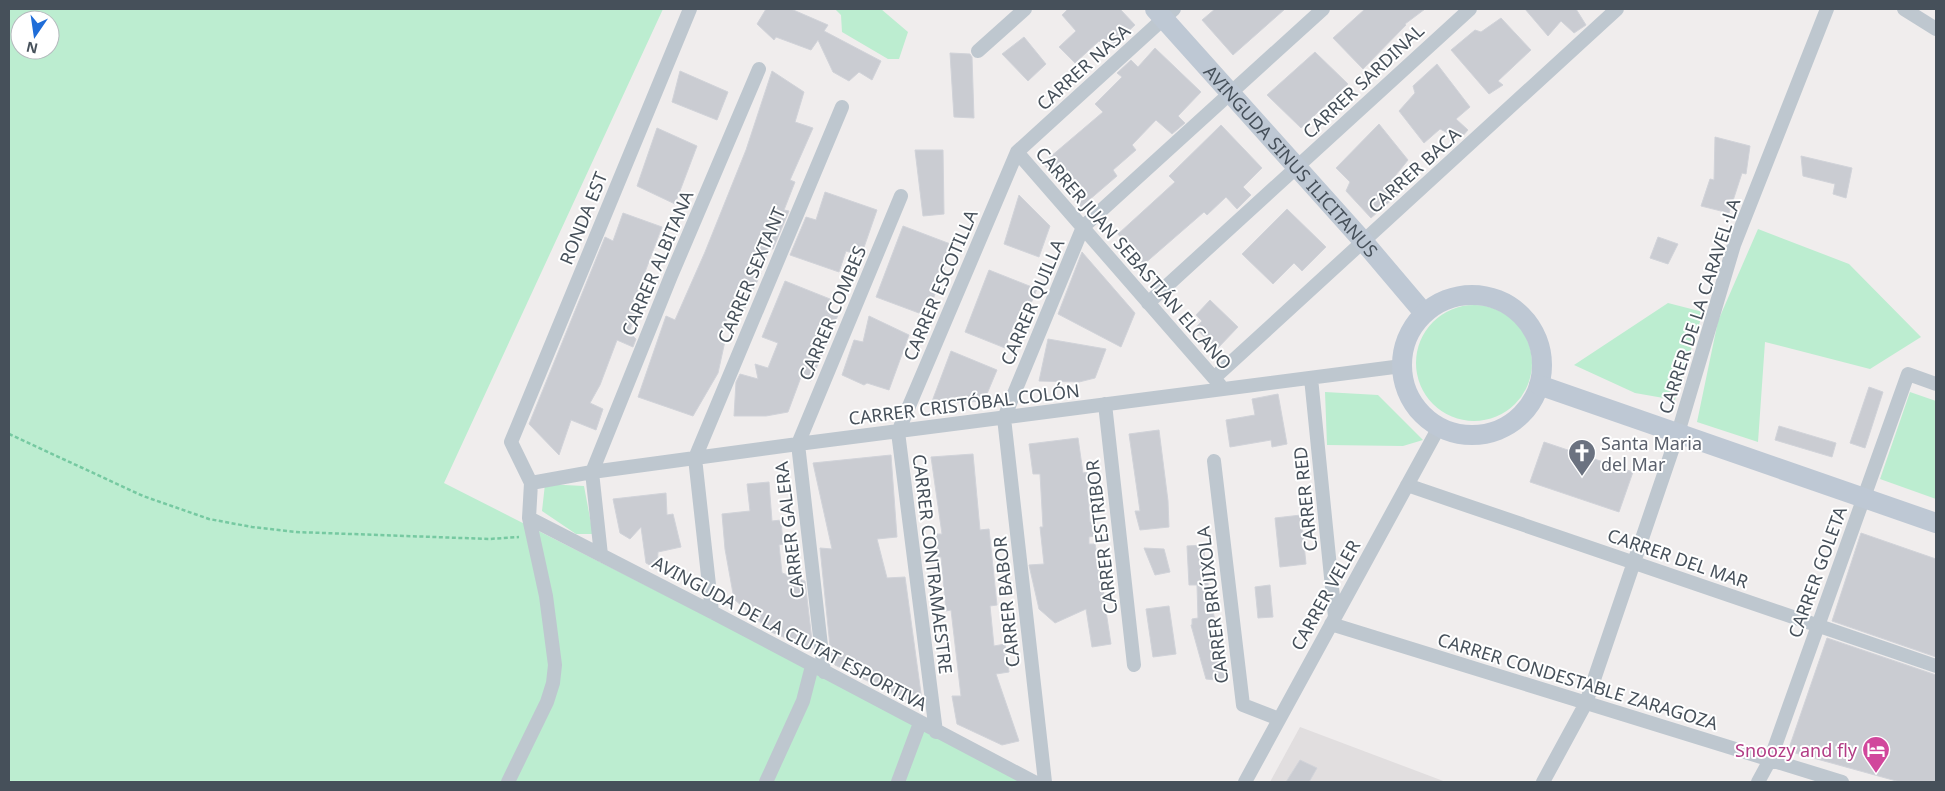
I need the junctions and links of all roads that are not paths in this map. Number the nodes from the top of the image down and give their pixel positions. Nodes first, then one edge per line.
1 (690, 9) edge
2 (1025, 9) edge
3 (1323, 9) edge
4 (1470, 9) edge
5 (1617, 9) edge
6 (1827, 9) edge
7 (1904, 9) edge
8 (1164, 12) edge
9 (1936, 28) edge
10 (978, 51) dead end
11 (759, 68) dead end
12 (1231, 93) junction
13 (842, 107) dead end
14 (1017, 152) junction
15 (1297, 167) junction
16 (901, 196) dead end
17 (1083, 227) junction
18 (1364, 241) junction
19 (1148, 303) junction
20 (1424, 313) junction
21 (1402, 366) junction
22 (1214, 378) junction
23 (1311, 378) junction
24 (1936, 384) edge
25 (1539, 385) junction
26 (1223, 389) junction
27 (1105, 404) junction
28 (1004, 418) junction
29 (1439, 427) junction
30 (898, 432) junction
31 (1678, 433) junction
32 (798, 444) junction
33 (696, 458) junction
34 (1214, 461) dead end
35 (592, 472) junction
36 (531, 483) junction
37 (1407, 485) junction
38 (1864, 498) junction
39 (529, 518) junction
40 (1936, 523) edge
41 (601, 555) junction
42 (1634, 562) junction
43 (712, 612) junction
44 (1333, 620) junction
45 (1818, 625) junction
46 (1134, 665) dead end
47 (1936, 666) edge
48 (818, 669) junction
49 (1586, 703) junction
50 (1279, 719) junction
51 (920, 723) junction
52 (936, 732) junction
53 (1770, 760) junction
54 (508, 782) edge
55 (766, 782) edge
56 (898, 782) edge
57 (1034, 782) edge
58 (1045, 782) edge
59 (1245, 782) edge
60 (1543, 782) edge
61 (1758, 782) edge
62 (1842, 782) edge

1 - 36 street, RONDA EST
2 - 10 street
3 - 12 street
4 - 15 street, CARRER SARDINAL
5 - 18 street, CARRER BACA
6 - 31 street, CARRER DE LA CARAVEL·LA
7 - 9 street
8 - 12 street, AVINGUDA SINUS ILICITANUS
8 - 14 street, CARRER NASA
11 - 35 street, CARRER ALBITANA
12 - 15 street, AVINGUDA SINUS ILICITANUS
12 - 17 street
13 - 33 street, CARRER SEXTANT
14 - 17 street, CARRER JUAN SEBASTIÁN ELCANO
14 - 30 street, CARRER ESCOTILLA
15 - 18 street, AVINGUDA SINUS ILICITANUS
15 - 19 street, CARRER SARDINAL
16 - 32 street, CARRER COMBES
17 - 19 street, CARRER JUAN SEBASTIÁN ELCANO
17 - 28 street, CARRER QUILLA
18 - 20 street, AVINGUDA SINUS ILICITANUS
18 - 22 street, CARRER BACA
19 - 22 street, CARRER JUAN SEBASTIÁN ELCANO
20 - 21 street
20 - 25 street
21 - 23 street, CARRER CRISTÓBAL COLÓN
21 - 29 street
22 - 26 street, CARRER JUAN SEBASTIÁN ELCANO
23 - 26 street, CARRER CRISTÓBAL COLÓN
23 - 44 street, CARRER RED
24 - 38 street, CARRER GOLETA
25 - 29 street
25 - 31 street
26 - 27 street, CARRER CRISTÓBAL COLÓN
27 - 28 street, CARRER CRISTÓBAL COLÓN
27 - 46 street, CARRER ESTRIBOR
28 - 30 street, CARRER CRISTÓBAL COLÓN
28 - 58 street, CARRER BABOR
29 - 37 street, CARRER VELER
30 - 32 street, CARRER CRISTÓBAL COLÓN
30 - 52 street, CARRER CONTRAMAESTRE
31 - 38 street
31 - 42 street, CARRER DE LA CARAVEL·LA
32 - 33 street, CARRER CRISTÓBAL COLÓN
32 - 48 street, CARRER GALERA
33 - 35 street, CARRER CRISTÓBAL COLÓN
33 - 43 street
34 - 50 street, CARRER BRÚIXOLA
35 - 36 street, CARRER CRISTÓBAL COLÓN
35 - 41 street
36 - 39 street
37 - 42 street, CARRER DEL MAR
37 - 44 street, CARRER VELER
38 - 40 street
38 - 45 street, CARRER GOLETA
39 - 41 street, AVINGUDA DE LA CIUTAT ESPORTIVA
39 - 54 street
41 - 43 street, AVINGUDA DE LA CIUTAT ESPORTIVA
42 - 45 street, CARRER DEL MAR
42 - 49 street, CARRER DE LA CARAVEL·LA
43 - 48 street, AVINGUDA DE LA CIUTAT ESPORTIVA
44 - 49 street, CARRER CONDESTABLE ZARAGOZA
44 - 50 street, CARRER VELER
45 - 47 street, CARRER DEL MAR
45 - 53 street, CARRER GOLETA
48 - 51 street, AVINGUDA DE LA CIUTAT ESPORTIVA
48 - 55 street
49 - 53 street, CARRER CONDESTABLE ZARAGOZA
49 - 60 street, CARRER DE LA CARAVEL·LA
50 - 59 street, CARRER VELER
51 - 52 street, AVINGUDA DE LA CIUTAT ESPORTIVA
51 - 56 street
52 - 57 street, AVINGUDA DE LA CIUTAT ESPORTIVA
53 - 61 street, CARRER GOLETA
53 - 62 street, CARRER CONDESTABLE ZARAGOZA

